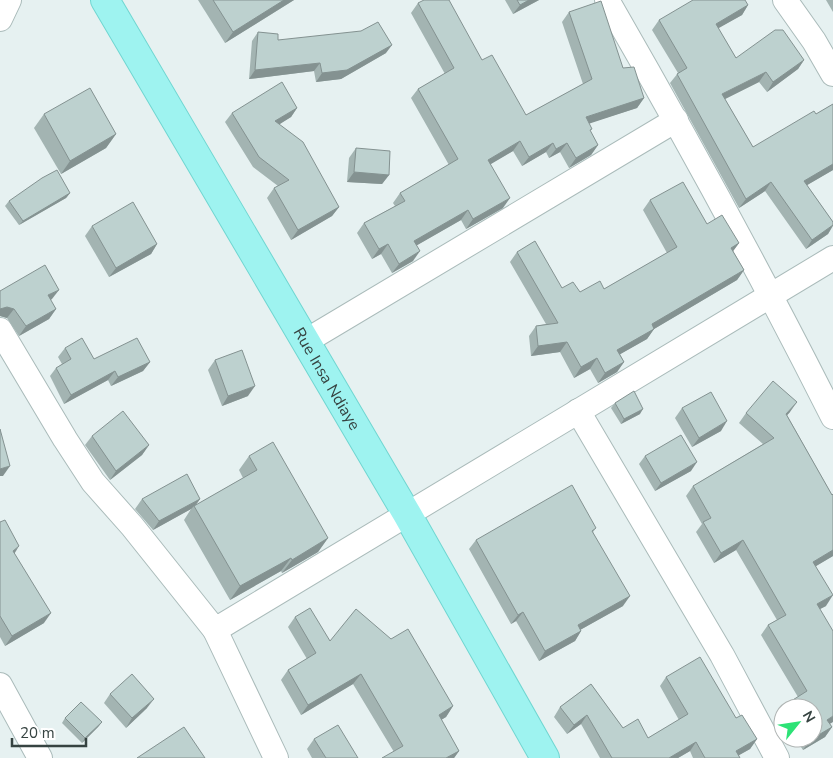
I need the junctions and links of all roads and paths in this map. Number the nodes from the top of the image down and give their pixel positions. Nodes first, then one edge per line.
1 (9, 0) edge
2 (105, 0) edge
3 (607, 0) edge
4 (785, 0) edge
5 (0, 19) edge
6 (833, 74) edge
7 (676, 120) junction
8 (833, 258) edge
9 (771, 295) junction
10 (0, 330) edge
11 (306, 341) junction
12 (578, 411) junction
13 (833, 417) edge
14 (407, 514) junction
15 (214, 630) junction
16 (0, 685) edge
17 (40, 758) edge
18 (276, 758) edge
19 (545, 758) edge
20 (777, 758) edge

1 - 5 street
2 - 11 main road, Rue Insa Ndiaye
3 - 7 street
4 - 6 street
7 - 9 street
7 - 11 street
8 - 9 street
9 - 12 street
9 - 13 street
10 - 15 street
11 - 14 main road, Rue Insa Ndiaye
12 - 14 street
12 - 20 street
14 - 15 street
14 - 19 main road, Rue Insa Ndiaye
15 - 18 street
16 - 17 street

